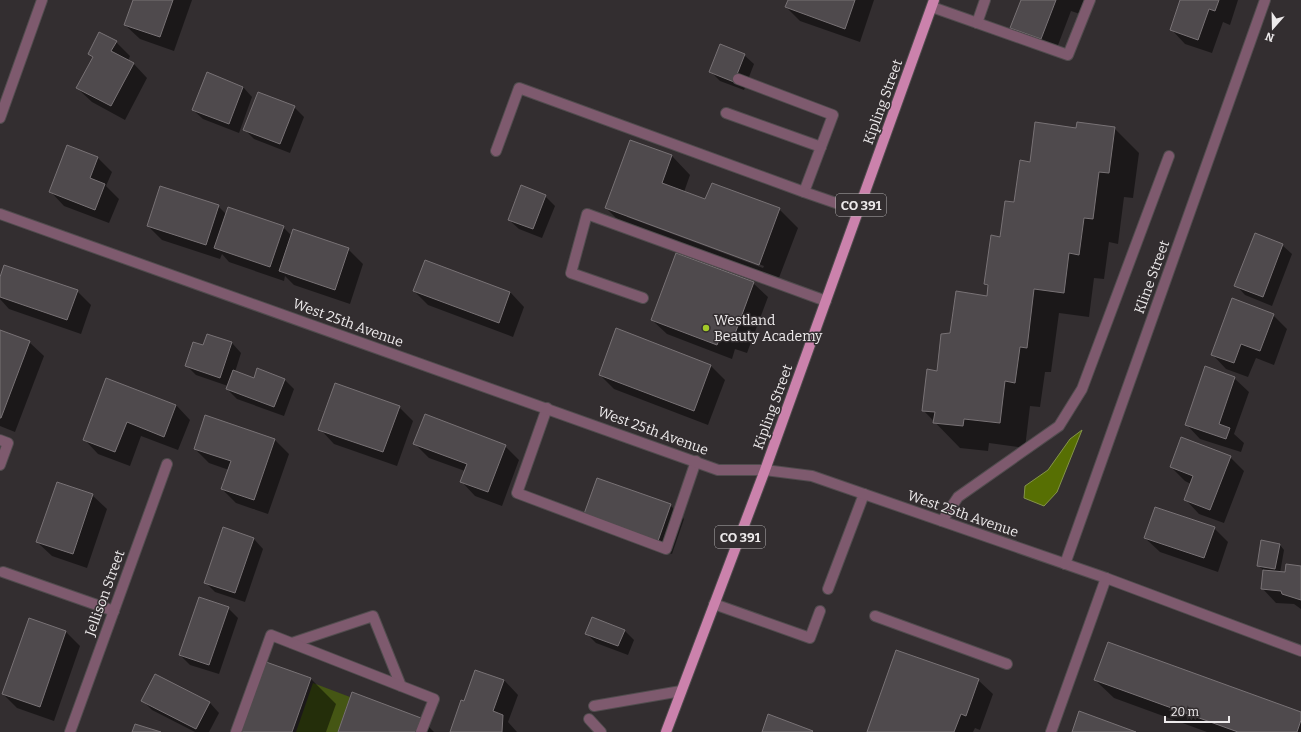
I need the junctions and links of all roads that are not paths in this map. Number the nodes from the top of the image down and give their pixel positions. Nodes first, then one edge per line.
1 (42, 0) edge
2 (985, 0) edge
3 (1090, 0) edge
4 (1265, 0) edge
5 (933, 3) edge
6 (977, 23) junction
7 (738, 79) dead end
8 (726, 113) dead end
9 (0, 118) edge
10 (821, 147) junction
11 (496, 151) dead end
12 (1169, 156) dead end
13 (804, 192) junction
14 (859, 210) junction
15 (0, 214) edge
16 (643, 298) dead end
17 (826, 301) junction
18 (547, 408) junction
19 (0, 440) edge
20 (696, 461) junction
21 (167, 464) dead end
22 (0, 465) edge
23 (765, 470) junction
24 (864, 494) junction
25 (942, 521) junction
26 (1065, 564) junction
27 (3, 572) dead end
28 (1106, 578) junction
29 (828, 589) dead end
30 (714, 604) junction
31 (114, 611) junction
32 (820, 611) dead end
33 (875, 616) dead end
34 (292, 643) junction
35 (1301, 651) edge
36 (1006, 664) dead end
37 (401, 686) junction
38 (682, 692) junction
39 (594, 706) dead end
40 (589, 719) dead end
41 (70, 732) edge
42 (236, 732) edge
43 (421, 732) edge
44 (601, 732) edge
45 (666, 732) edge
46 (1050, 732) edge

1 - 9 street
2 - 6 street
3 - 6 street
4 - 26 street, Kline Street
5 - 6 street
5 - 14 main road, Kipling Street / CO 391
7 - 10 street
8 - 10 street
10 - 13 street
11 - 13 street
12 - 25 street
13 - 14 street
14 - 17 main road, Kipling Street / CO 391
15 - 18 street, West 25th Avenue
16 - 17 street
17 - 23 main road, Kipling Street / CO 391
18 - 20 street, West 25th Avenue
18 - 20 street
19 - 22 street
20 - 23 street, West 25th Avenue
21 - 31 street, Jellison Street
23 - 24 street, West 25th Avenue
23 - 30 main road, Kipling Street / CO 391
24 - 25 street, West 25th Avenue
24 - 29 street
25 - 26 street, West 25th Avenue
26 - 28 street, West 25th Avenue
27 - 31 street
28 - 35 street, West 25th Avenue
28 - 46 street
30 - 32 street
30 - 38 main road, Kipling Street / CO 391
31 - 41 street, Jellison Street
33 - 36 street
34 - 37 street
34 - 37 street
34 - 42 street
37 - 43 street
38 - 39 street
38 - 45 main road, Kipling Street / CO 391
40 - 44 street

